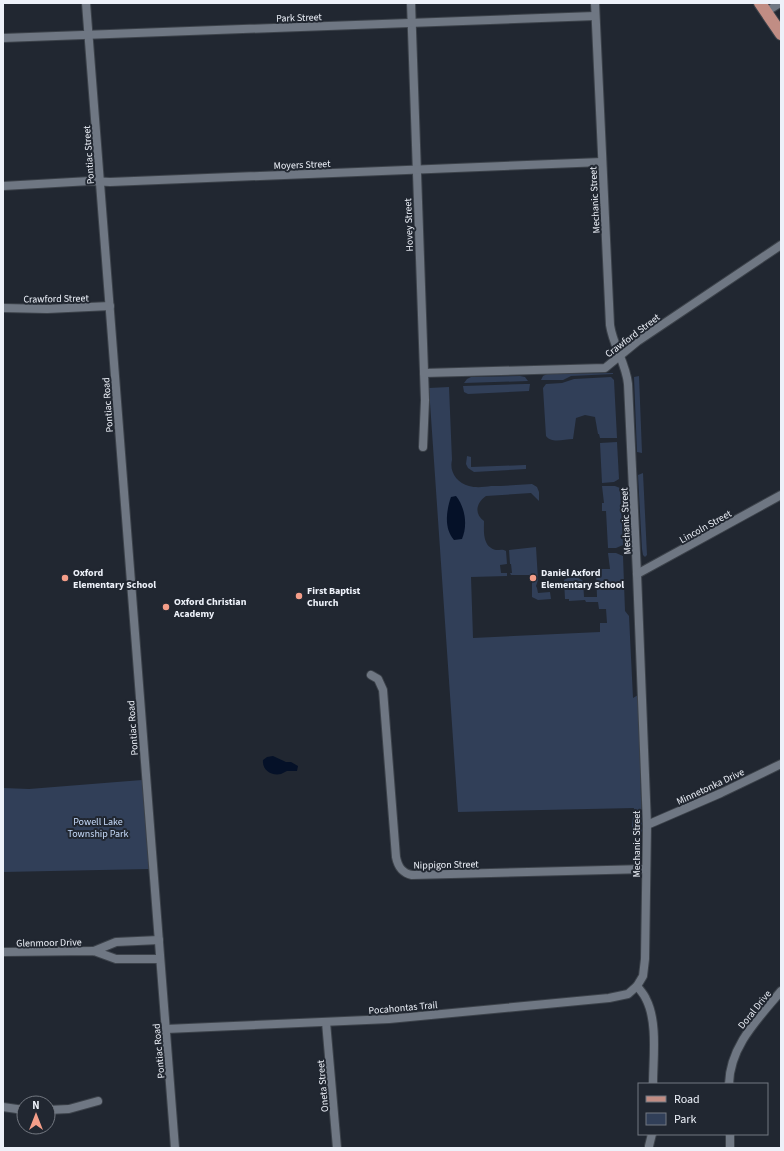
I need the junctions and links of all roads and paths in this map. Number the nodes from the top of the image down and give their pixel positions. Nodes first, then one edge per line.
1 (86, 3) edge
2 (410, 3) edge
3 (594, 3) edge
4 (780, 3) edge
5 (763, 8) edge
6 (595, 16) junction
7 (411, 23) junction
8 (781, 34) edge
9 (89, 35) junction
10 (3, 38) edge
11 (602, 162) junction
12 (416, 169) junction
13 (100, 182) junction
14 (3, 186) edge
15 (781, 245) edge
16 (110, 306) junction
17 (3, 308) edge
18 (620, 356) junction
19 (424, 372) junction
20 (423, 447) dead end
21 (781, 495) edge
22 (638, 574) junction
23 (371, 675) dead end
24 (781, 764) edge
25 (647, 825) junction
26 (646, 869) junction
27 (159, 940) junction
28 (94, 951) junction
29 (3, 952) edge
30 (160, 959) junction
31 (637, 986) junction
32 (781, 991) edge
33 (326, 1022) junction
34 (166, 1029) junction
35 (653, 1083) edge
36 (729, 1083) edge
37 (98, 1100) dead end
38 (3, 1107) edge
39 (16, 1109) edge
40 (56, 1110) edge
41 (652, 1135) edge
42 (730, 1135) edge
43 (649, 1146) dead end
44 (175, 1148) edge
45 (337, 1148) edge
46 (730, 1148) edge

1 - 9 street, Pontiac Street
2 - 7 street, Hovey Street
3 - 6 street, Mechanic Street
4 - 5 street
5 - 8 main road
6 - 7 street, Park Street
6 - 11 street, Mechanic Street
7 - 9 street, Park Street
7 - 12 street, Hovey Street
9 - 10 street, Park Street
9 - 13 street, Pontiac Street
11 - 12 street, Moyers Street
11 - 18 street, Mechanic Street
12 - 13 street, Moyers Street
12 - 19 street, Hovey Street
13 - 14 street, Moyers Street
13 - 16 street, Pontiac Street
15 - 18 street, Crawford Street
16 - 17 street, Crawford Street
16 - 27 street, Pontiac Road
18 - 19 street, Crawford Street
18 - 22 street, Mechanic Street
19 - 20 street, Hovey Street
21 - 22 street, Lincoln Street
22 - 25 street, Mechanic Street
23 - 26 street, Nippigon Street
24 - 25 street, Minnetonka Drive
25 - 26 street, Mechanic Street
26 - 31 street, Mechanic Street
27 - 28 street, Glenmoor Drive
27 - 30 street, Pontiac Road
28 - 29 street, Glenmoor Drive
28 - 30 street, Glenmoor Drive
30 - 34 street, Pontiac Road
31 - 33 street, Pocahontas Trail
31 - 35 street
32 - 36 street, Doral Drive
33 - 34 street, Pocahontas Trail
33 - 45 street, Oneta Street
34 - 44 street, Pontiac Road
37 - 40 street
38 - 39 street
41 - 43 street
42 - 46 street

